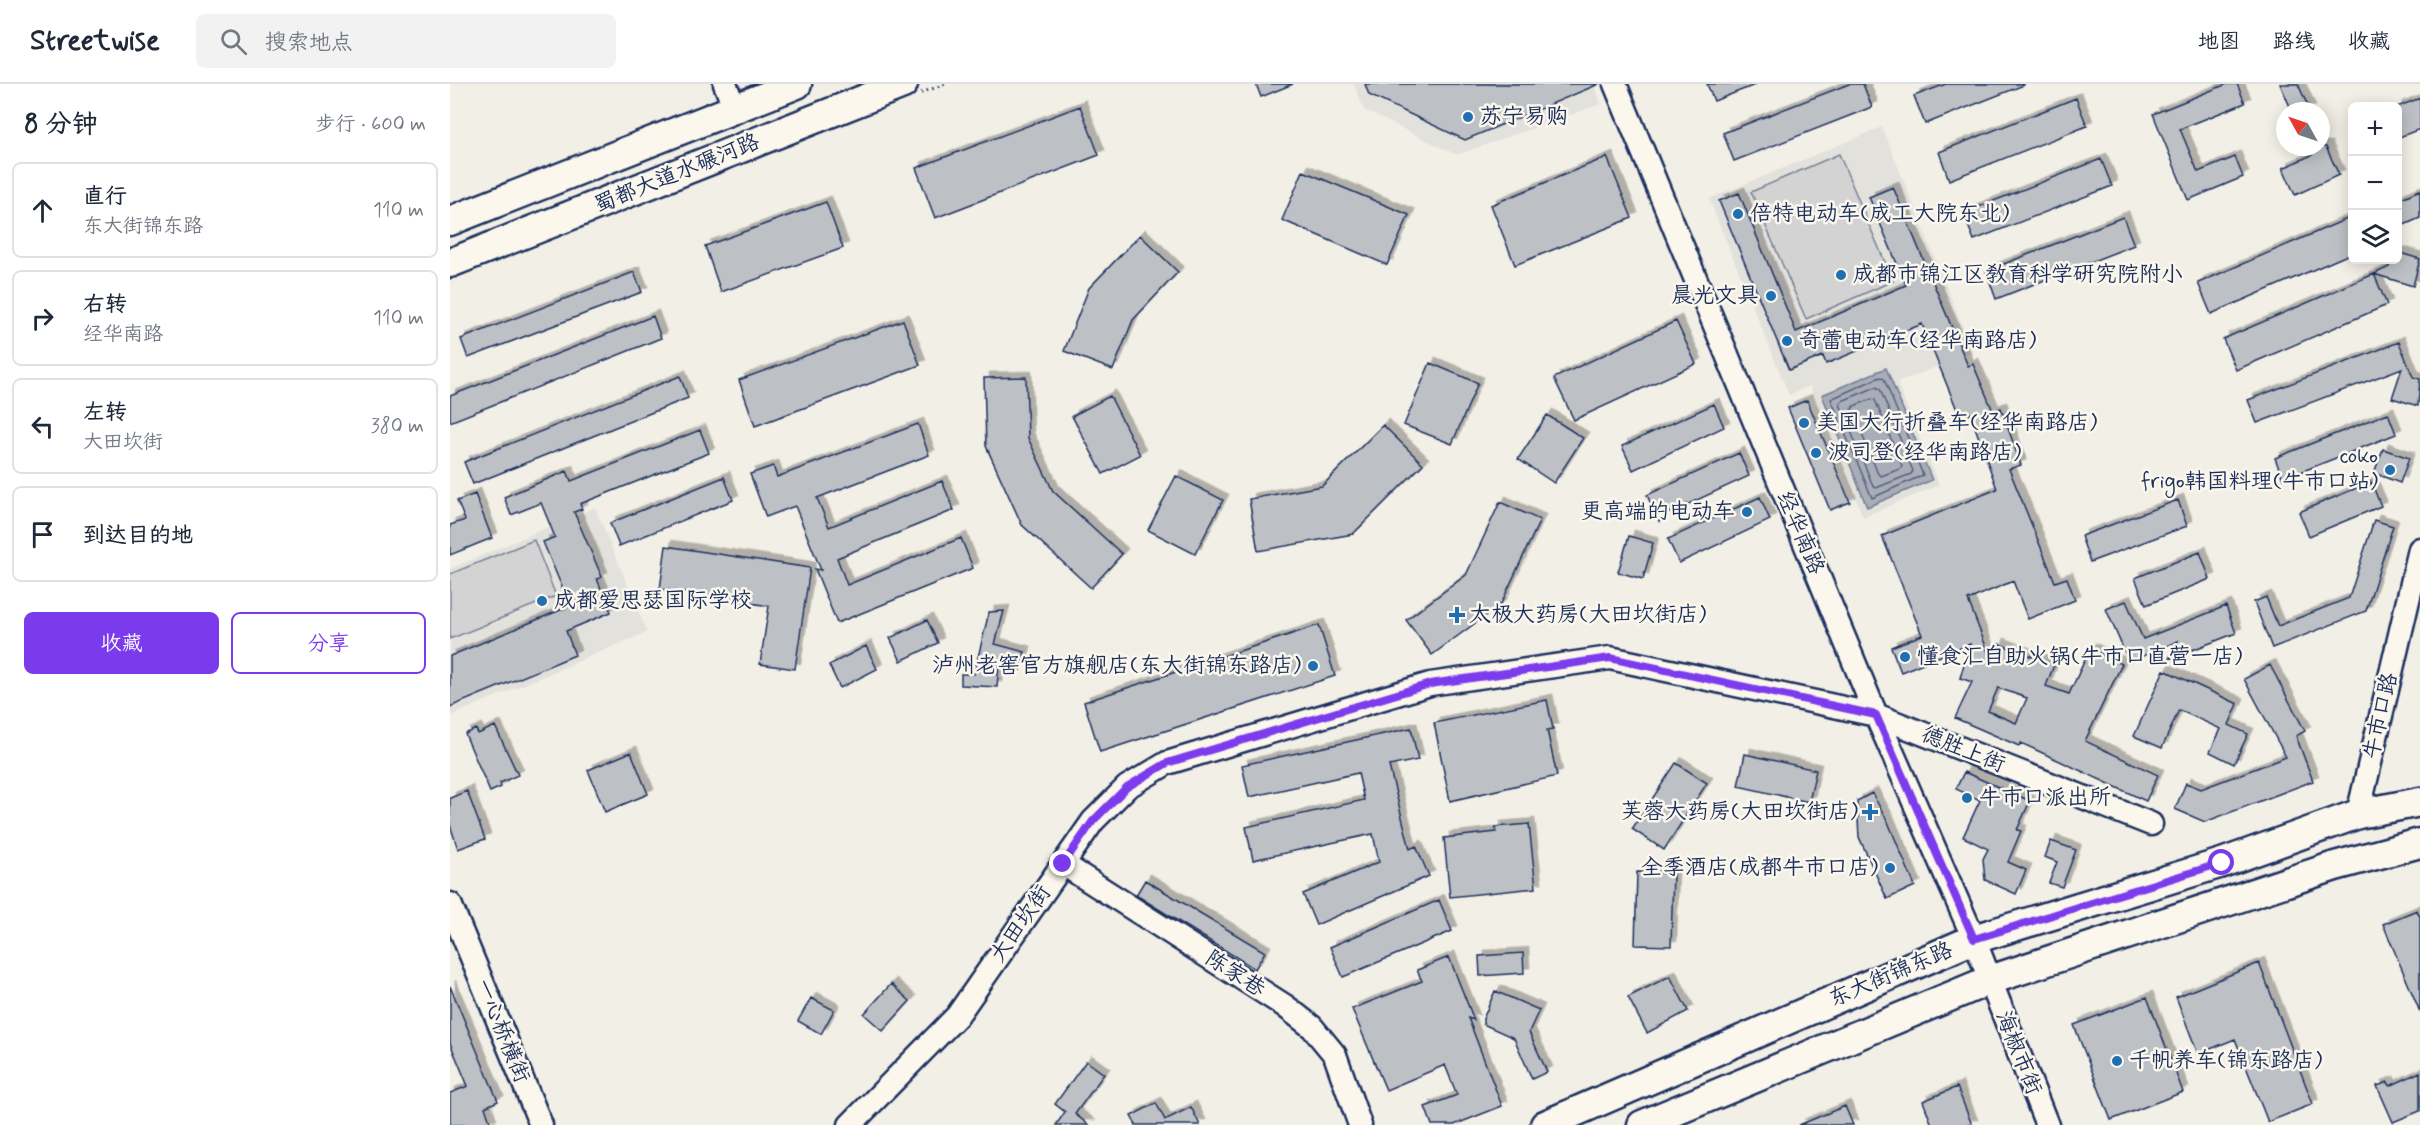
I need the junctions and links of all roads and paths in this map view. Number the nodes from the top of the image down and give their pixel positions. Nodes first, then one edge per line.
1 (797, 84) edge
2 (903, 84) edge
3 (1615, 84) edge
4 (730, 97) edge
5 (450, 221) edge
6 (450, 263) edge
7 (2420, 549) edge
8 (1876, 715) junction
9 (2420, 802) edge
10 (2358, 814) junction
11 (2151, 824) dead end
12 (2420, 843) edge
13 (1063, 864) junction
14 (450, 904) edge
15 (1974, 939) junction
16 (1990, 980) junction
17 (541, 1125) edge
18 (850, 1125) edge
19 (1360, 1125) edge
20 (1545, 1125) edge
21 (1642, 1125) edge
22 (2047, 1125) edge

1 - 4 main road, 蜀都大道水碾河路
2 - 6 main road, 蜀都大道水碾河路
3 - 8 street, 经华南路
4 - 5 main road, 蜀都大道水碾河路
7 - 10 street, 牛市口路
8 - 11 street, 德胜上街
8 - 13 street, 大田坎街
8 - 15 street, 经华南路
9 - 10 main road, 东大街锦东路
10 - 15 main road, 东大街锦东路
12 - 16 main road, 东大街锦东路
13 - 18 street, 大田坎街
13 - 19 street, 陈家巷
14 - 17 street, 一心桥横街
15 - 16 street, 经华南路
15 - 20 main road, 东大街锦东路
16 - 21 main road, 东大街锦东路
16 - 22 street, 海椒市街

